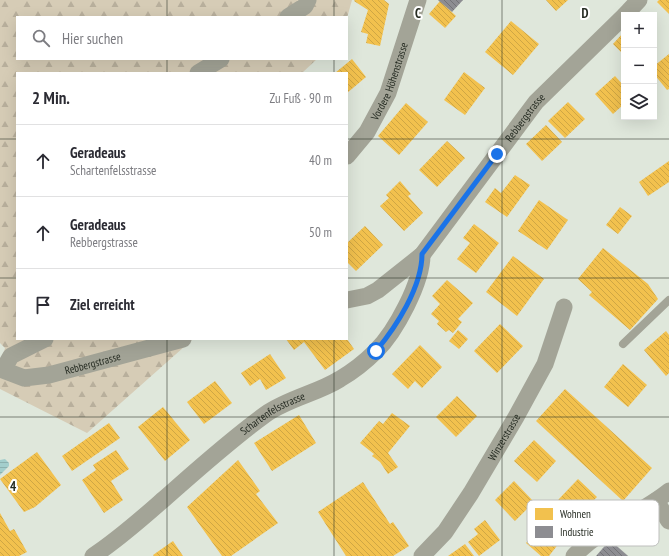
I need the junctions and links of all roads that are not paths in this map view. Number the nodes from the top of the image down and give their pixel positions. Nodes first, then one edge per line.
1 (308, 0) edge
2 (418, 0) edge
3 (639, 0) edge
4 (628, 12) edge
5 (290, 16) edge
6 (621, 20) edge
7 (218, 60) edge
8 (200, 72) edge
9 (348, 155) edge
10 (422, 254) junction
11 (348, 300) edge
12 (669, 300) edge
13 (564, 307) dead end
14 (43, 340) edge
15 (179, 340) edge
16 (623, 344) dead end
17 (663, 496) edge
18 (669, 521) edge
19 (583, 546) edge
20 (93, 556) edge
21 (422, 556) edge
22 (574, 556) edge

1 - 5 street
2 - 9 street, Vordere Höhenstrasse
3 - 4 street, Rebbergstrasse
6 - 10 street, Rebbergstrasse
7 - 8 street
10 - 11 street, Rebbergstrasse
10 - 20 street, Schartenfelsstrasse
12 - 16 lane
13 - 21 street, Winzerstrasse
14 - 15 street, Rebbergstrasse
17 - 18 street
19 - 22 street

